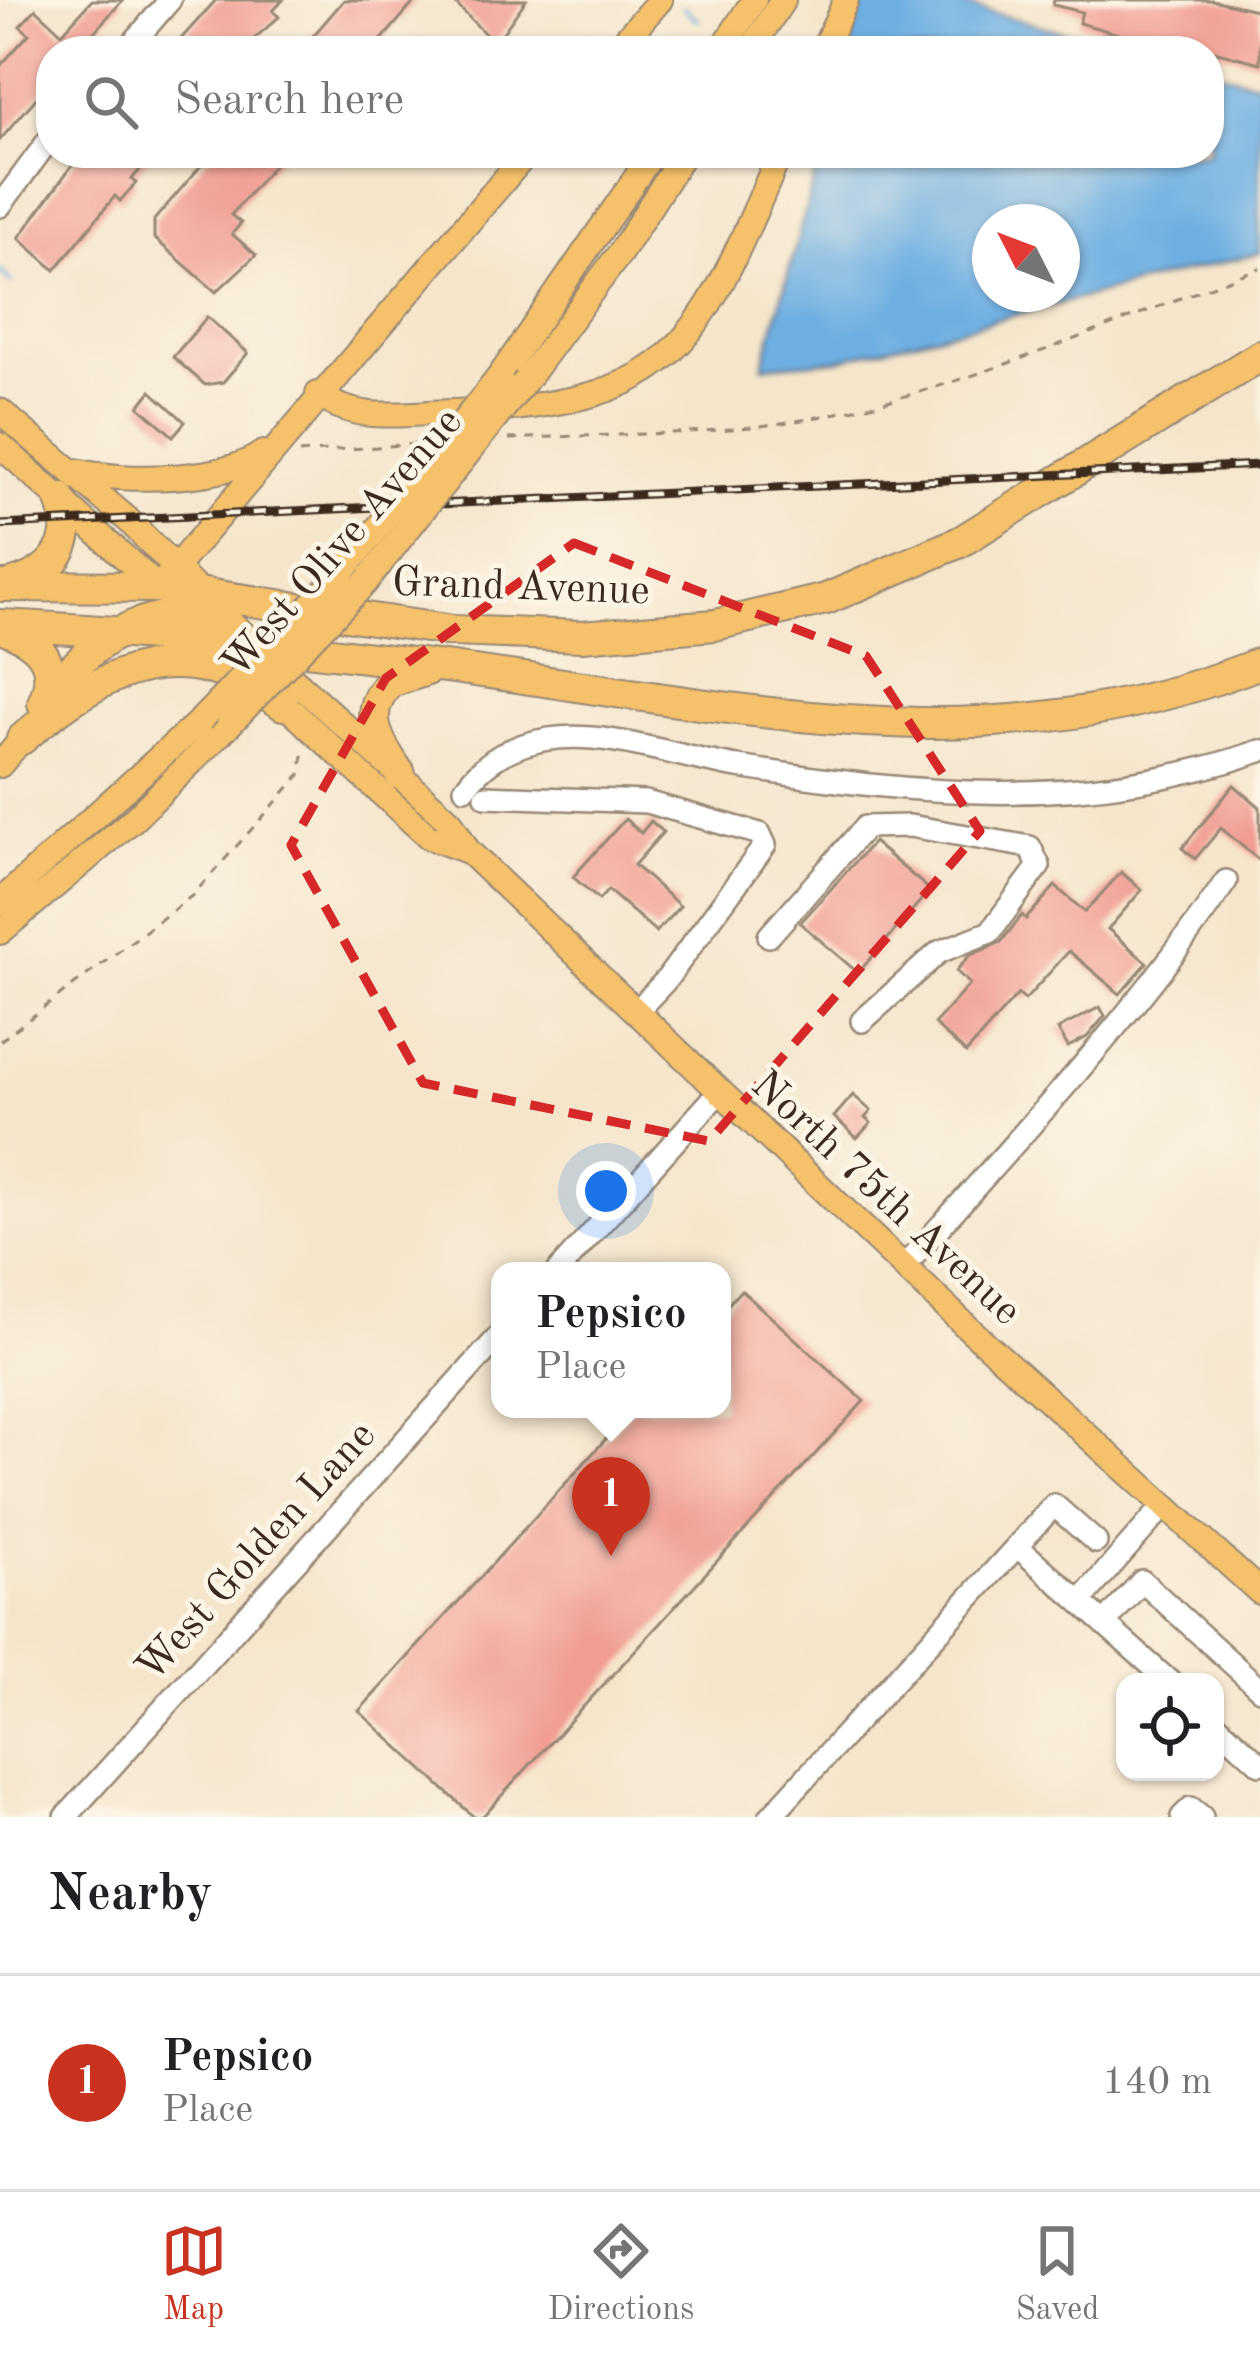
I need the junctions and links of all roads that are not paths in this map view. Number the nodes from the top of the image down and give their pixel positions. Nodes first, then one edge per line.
1 (170, 0) edge
2 (660, 0) edge
3 (754, 0) edge
4 (783, 0) edge
5 (846, 0) edge
6 (139, 36) edge
7 (628, 36) edge
8 (731, 36) edge
9 (760, 36) edge
10 (830, 36) edge
11 (36, 157) edge
12 (514, 168) edge
13 (643, 168) edge
14 (674, 168) edge
15 (773, 168) edge
16 (0, 206) edge
17 (1260, 356) edge
18 (318, 394) junction
19 (0, 411) edge
20 (0, 445) edge
21 (280, 449) junction
22 (65, 484) junction
23 (167, 579) junction
24 (4, 585) edge
25 (204, 613) junction
26 (0, 626) edge
27 (83, 629) junction
28 (118, 629) junction
29 (251, 640) junction
30 (1260, 664) edge
31 (452, 668) junction
32 (45, 700) junction
33 (284, 705) junction
34 (22, 739) junction
35 (1260, 751) edge
36 (0, 765) edge
37 (400, 774) junction
38 (468, 850) junction
39 (1226, 881) dead end
40 (0, 902) edge
41 (0, 932) edge
42 (769, 936) dead end
43 (636, 1012) junction
44 (862, 1021) dead end
45 (720, 1091) junction
46 (566, 1262) edge
47 (904, 1267) junction
48 (491, 1345) edge
49 (1164, 1506) junction
50 (1096, 1542) dead end
51 (1017, 1546) junction
52 (1260, 1592) edge
53 (1081, 1600) junction
54 (1105, 1623) junction
55 (1159, 1673) edge
56 (1260, 1689) edge
57 (1224, 1732) edge
58 (1260, 1764) edge
59 (66, 1817) edge
60 (770, 1817) edge
61 (1182, 1817) edge
62 (1202, 1817) edge

1 - 6 street
2 - 7 main road
3 - 8 main road
4 - 9 main road
5 - 10 main road
11 - 16 street
12 - 18 main road
13 - 40 main road, West Olive Avenue, bridge
14 - 41 main road, West Olive Avenue, bridge
15 - 18 main road
17 - 25 highway, Grand Avenue
18 - 21 main road
19 - 22 main road
20 - 22 main road
21 - 22 main road
21 - 23 main road
22 - 23 main road
22 - 24 highway
23 - 24 highway, Grand Avenue
23 - 25 highway, Grand Avenue
23 - 27 highway
25 - 28 highway, Grand Avenue
25 - 29 highway, Grand Avenue
25 - 33 main road, North 75th Avenue
26 - 27 highway, Grand Avenue
26 - 32 highway
27 - 28 highway, Grand Avenue
28 - 32 highway
29 - 31 highway, Grand Avenue
29 - 37 main road, North 75th Avenue
30 - 31 highway, Grand Avenue
31 - 37 highway
32 - 34 highway
33 - 34 highway
33 - 38 main road, North 75th Avenue
34 - 36 main road
35 - 43 street
37 - 38 main road, North 75th Avenue
38 - 43 main road, North 75th Avenue
39 - 47 street
42 - 44 street
43 - 45 main road, North 75th Avenue
45 - 46 street
45 - 47 main road, North 75th Avenue
47 - 49 main road, North 75th Avenue
48 - 59 street, West Golden Lane
49 - 52 main road, North 75th Avenue
49 - 53 street
50 - 51 street
51 - 53 street
51 - 60 street
53 - 54 street
54 - 55 street
54 - 56 street
57 - 58 street
61 - 62 street

